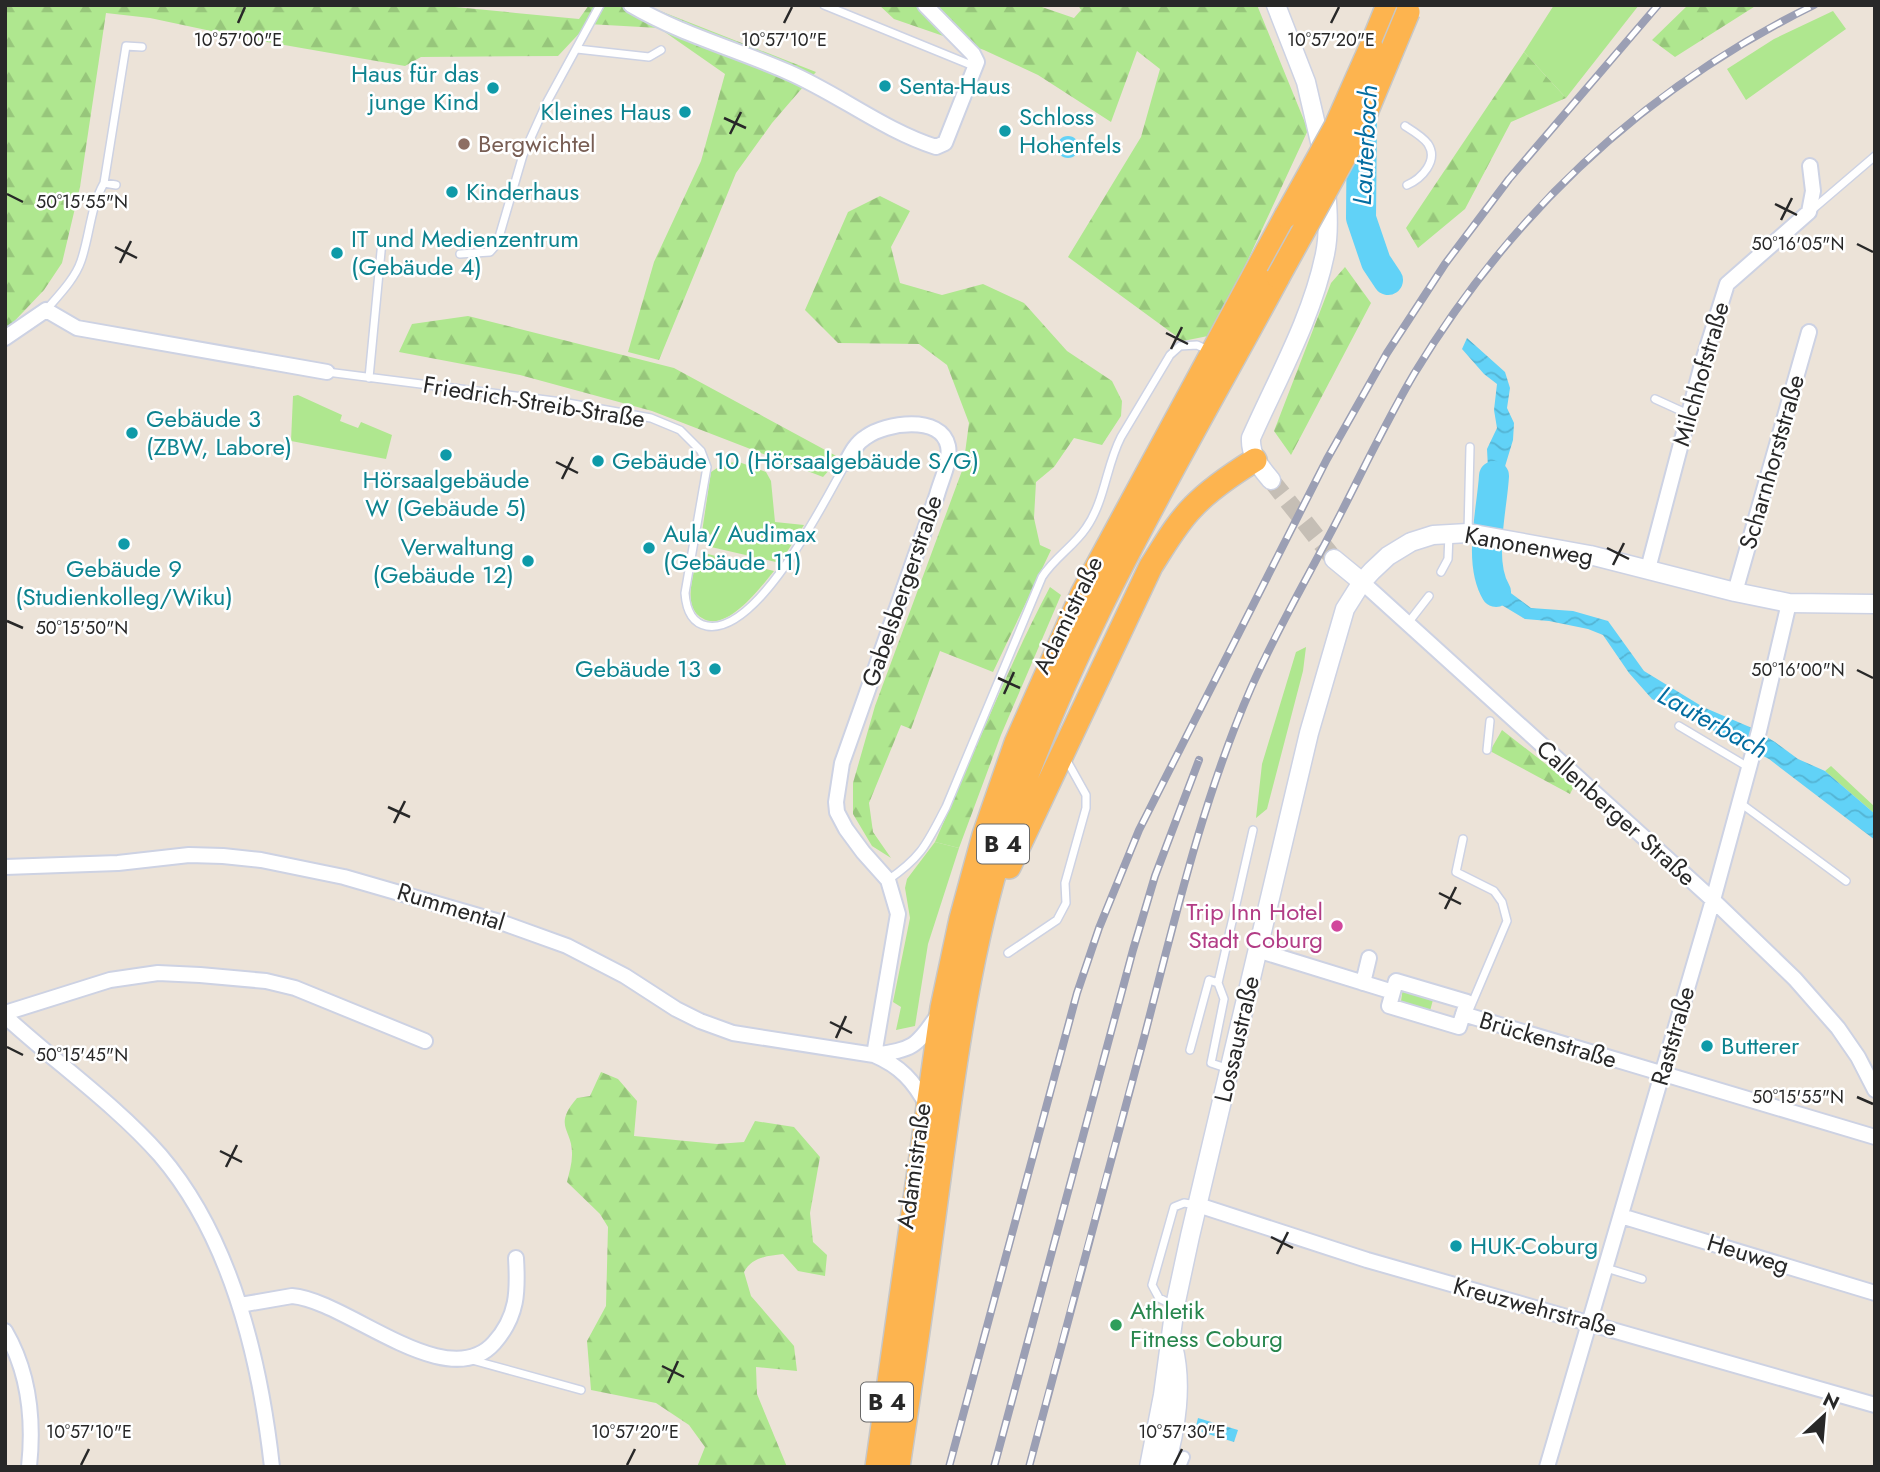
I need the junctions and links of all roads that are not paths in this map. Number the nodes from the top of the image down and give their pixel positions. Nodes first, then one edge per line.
1 (600, 5) edge
2 (824, 5) edge
3 (925, 5) edge
4 (1276, 5) edge
5 (1378, 5) edge
6 (633, 6) edge
7 (1405, 7) edge
8 (142, 47) dead end
9 (1371, 47) junction
10 (577, 49) junction
11 (661, 50) dead end
12 (976, 67) junction
13 (1405, 126) dead end
14 (1875, 156) edge
15 (1810, 166) dead end
16 (104, 183) junction
17 (116, 185) dead end
18 (1406, 185) dead end
19 (1809, 212) junction
20 (382, 241) dead end
21 (460, 254) dead end
22 (1268, 273) junction
23 (46, 310) junction
24 (5, 338) edge
25 (1804, 340) dead end
26 (1214, 352) junction
27 (327, 372) joint
28 (369, 378) junction
29 (1655, 399) dead end
30 (1689, 414) junction
31 (1470, 447) dead end
32 (1255, 460) junction
33 (846, 463) joint
34 (1272, 480) tunnel mouth
35 (1449, 533) junction
36 (1474, 533) junction
37 (1334, 559) tunnel mouth
38 (1648, 569) junction
39 (1441, 572) dead end
40 (1362, 582) junction
41 (1734, 592) junction
42 (1429, 596) dead end
43 (1789, 603) junction
44 (1875, 604) edge
45 (1408, 624) junction
46 (1490, 721) dead end
47 (1679, 726) dead end
48 (1063, 748) junction
49 (1487, 750) dead end
50 (1751, 760) junction
51 (1738, 802) junction
52 (1253, 830) dead end
53 (1463, 839) dead end
54 (5, 867) edge
55 (888, 880) junction
56 (1846, 881) dead end
57 (1713, 900) junction
58 (981, 927) junction
59 (1258, 950) junction
60 (1008, 953) dead end
61 (1369, 958) dead end
62 (1218, 983) junction
63 (1363, 983) junction
64 (1393, 992) junction
65 (1440, 994) junction
66 (942, 1008) junction
67 (1465, 1014) junction
68 (5, 1015) edge
69 (1432, 1019) junction
70 (425, 1041) dead end
71 (1190, 1050) dead end
72 (874, 1055) junction
73 (1230, 1070) junction
74 (1662, 1074) junction
75 (1875, 1090) edge
76 (929, 1111) junction
77 (1875, 1137) edge
78 (1198, 1205) junction
79 (1621, 1216) junction
80 (516, 1258) dead end
81 (1606, 1268) junction
82 (1642, 1279) dead end
83 (1875, 1293) edge
84 (240, 1306) junction
85 (1175, 1307) junction
86 (1589, 1324) junction
87 (5, 1331) edge
88 (1171, 1339) junction
89 (464, 1358) junction
90 (582, 1390) dead end
91 (1875, 1405) edge
92 (29, 1467) edge
93 (272, 1467) edge
94 (877, 1467) edge
95 (898, 1467) edge
96 (1149, 1467) edge
97 (1165, 1467) edge
98 (1547, 1467) edge

1 - 10 lane
2 - 12 lane
3 - 12 street
4 - 32 street
5 - 9 highway
6 - 12 street
7 - 9 highway, Adamistraße / B 4
7 - 22 highway, Adamistraße / B 4, bridge
8 - 16 lane
9 - 22 highway, Adamistraße / B 4, bridge
10 - 11 lane
10 - 21 lane
13 - 18 lane
14 - 19 lane
15 - 19 street
16 - 17 lane
16 - 23 lane
19 - 30 street, Milchhofstraße
20 - 28 lane
22 - 26 highway, Adamistraße / B 4
22 - 58 highway, Adamistraße / B 4
23 - 24 street
23 - 27 street, Friedrich-Streib-Straße
25 - 41 street, Scharnhorststraße
26 - 55 lane, Adamistraße
26 - 66 highway, Adamistraße / B 4
27 - 28 lane, Friedrich-Streib-Straße
28 - 33 lane, Friedrich-Streib-Straße
29 - 30 lane
30 - 38 street, Milchhofstraße
31 - 36 lane
32 - 34 street
32 - 48 highway
33 - 55 street, Gabelsbergerstraße
35 - 36 street, Kanonenweg
35 - 39 lane
35 - 40 street, Kanonenweg
36 - 38 street, Kanonenweg
37 - 40 street, Callenberger Straße
38 - 41 street, Kanonenweg
40 - 45 street, Callenberger Straße
40 - 59 street, Lossaustraße
41 - 43 street, Kanonenweg
42 - 45 lane
43 - 44 street, Kanonenweg
43 - 50 street, Raststraße
45 - 57 street, Callenberger Straße
46 - 49 lane
47 - 50 lane
48 - 58 highway
48 - 60 lane
50 - 51 street, Raststraße
51 - 56 lane
51 - 57 street, Raststraße
52 - 62 lane
53 - 67 lane
54 - 72 street, Rummental
55 - 72 street
57 - 74 street, Raststraße
57 - 75 street, Callenberger Straße
58 - 95 highway, Adamistraße / B 4
59 - 63 street, Brückenstraße
59 - 73 street, Lossaustraße
61 - 63 street
62 - 71 lane
62 - 73 lane
63 - 64 street, Brückenstraße
64 - 65 street, Brückenstraße
64 - 69 street, Brückenstraße
65 - 67 street, Brückenstraße
65 - 69 street
66 - 72 street, Rummental
66 - 76 highway, Adamistraße / B 4
67 - 69 street, Brückenstraße
67 - 74 street, Brückenstraße
68 - 70 street
68 - 84 street
72 - 76 street, Rummental
73 - 78 street, Lossaustraße
74 - 77 street, Brückenstraße
74 - 79 street, Raststraße
76 - 94 highway, Adamistraße / B 4
78 - 85 street, Lossaustraße
78 - 85 lane
78 - 86 street, Kreuzwehrstraße
79 - 81 street, Raststraße
79 - 83 street, Heuweg
80 - 89 street
81 - 82 lane
81 - 86 street, Raststraße
84 - 89 street
84 - 93 street
85 - 88 street, Lossaustraße
86 - 91 street, Kreuzwehrstraße
86 - 98 street, Raststraße
87 - 92 street
88 - 96 street, Lossaustraße
88 - 97 street, Lossaustraße
89 - 90 lane

